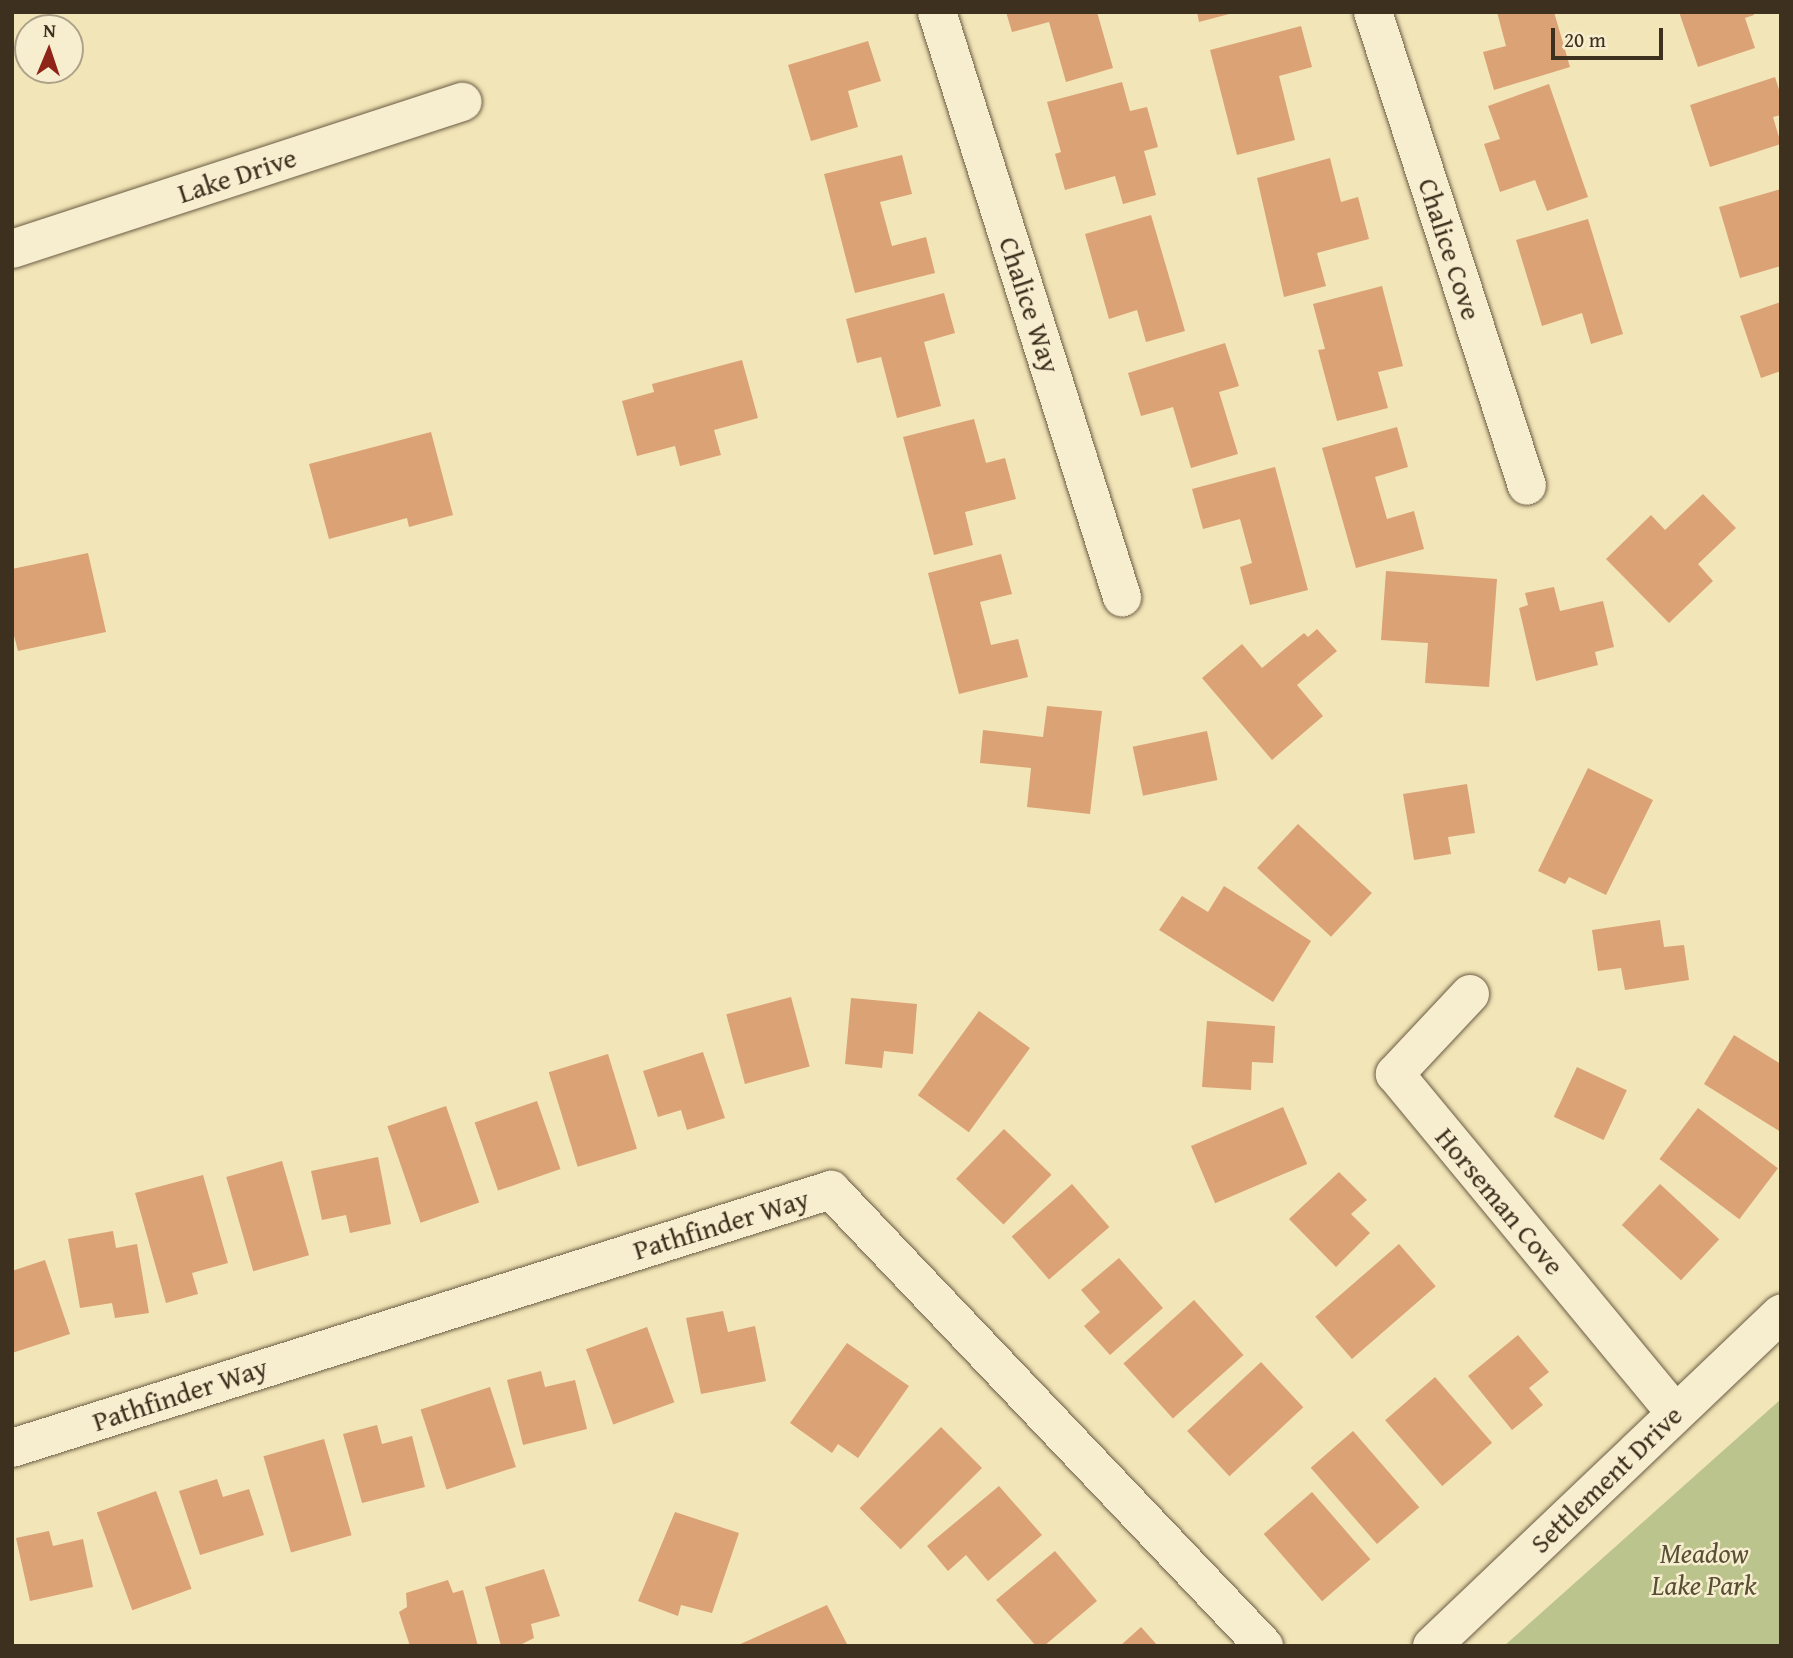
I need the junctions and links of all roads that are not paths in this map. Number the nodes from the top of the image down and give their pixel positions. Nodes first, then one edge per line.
1 (937, 12) edge
2 (1373, 12) edge
3 (463, 102) dead end
4 (12, 249) edge
5 (1527, 486) dead end
6 (1122, 597) dead end
7 (1470, 994) dead end
8 (1781, 1314) edge
9 (1675, 1412) junction
10 (12, 1448) edge
11 (1264, 1646) edge
12 (1432, 1646) edge

1 - 6 street, Chalice Way
2 - 5 street, Chalice Cove
3 - 4 street, Lake Drive
7 - 9 street, Horseman Cove
8 - 9 street, Settlement Drive
9 - 12 street, Settlement Drive
10 - 11 street, Pathfinder Way

